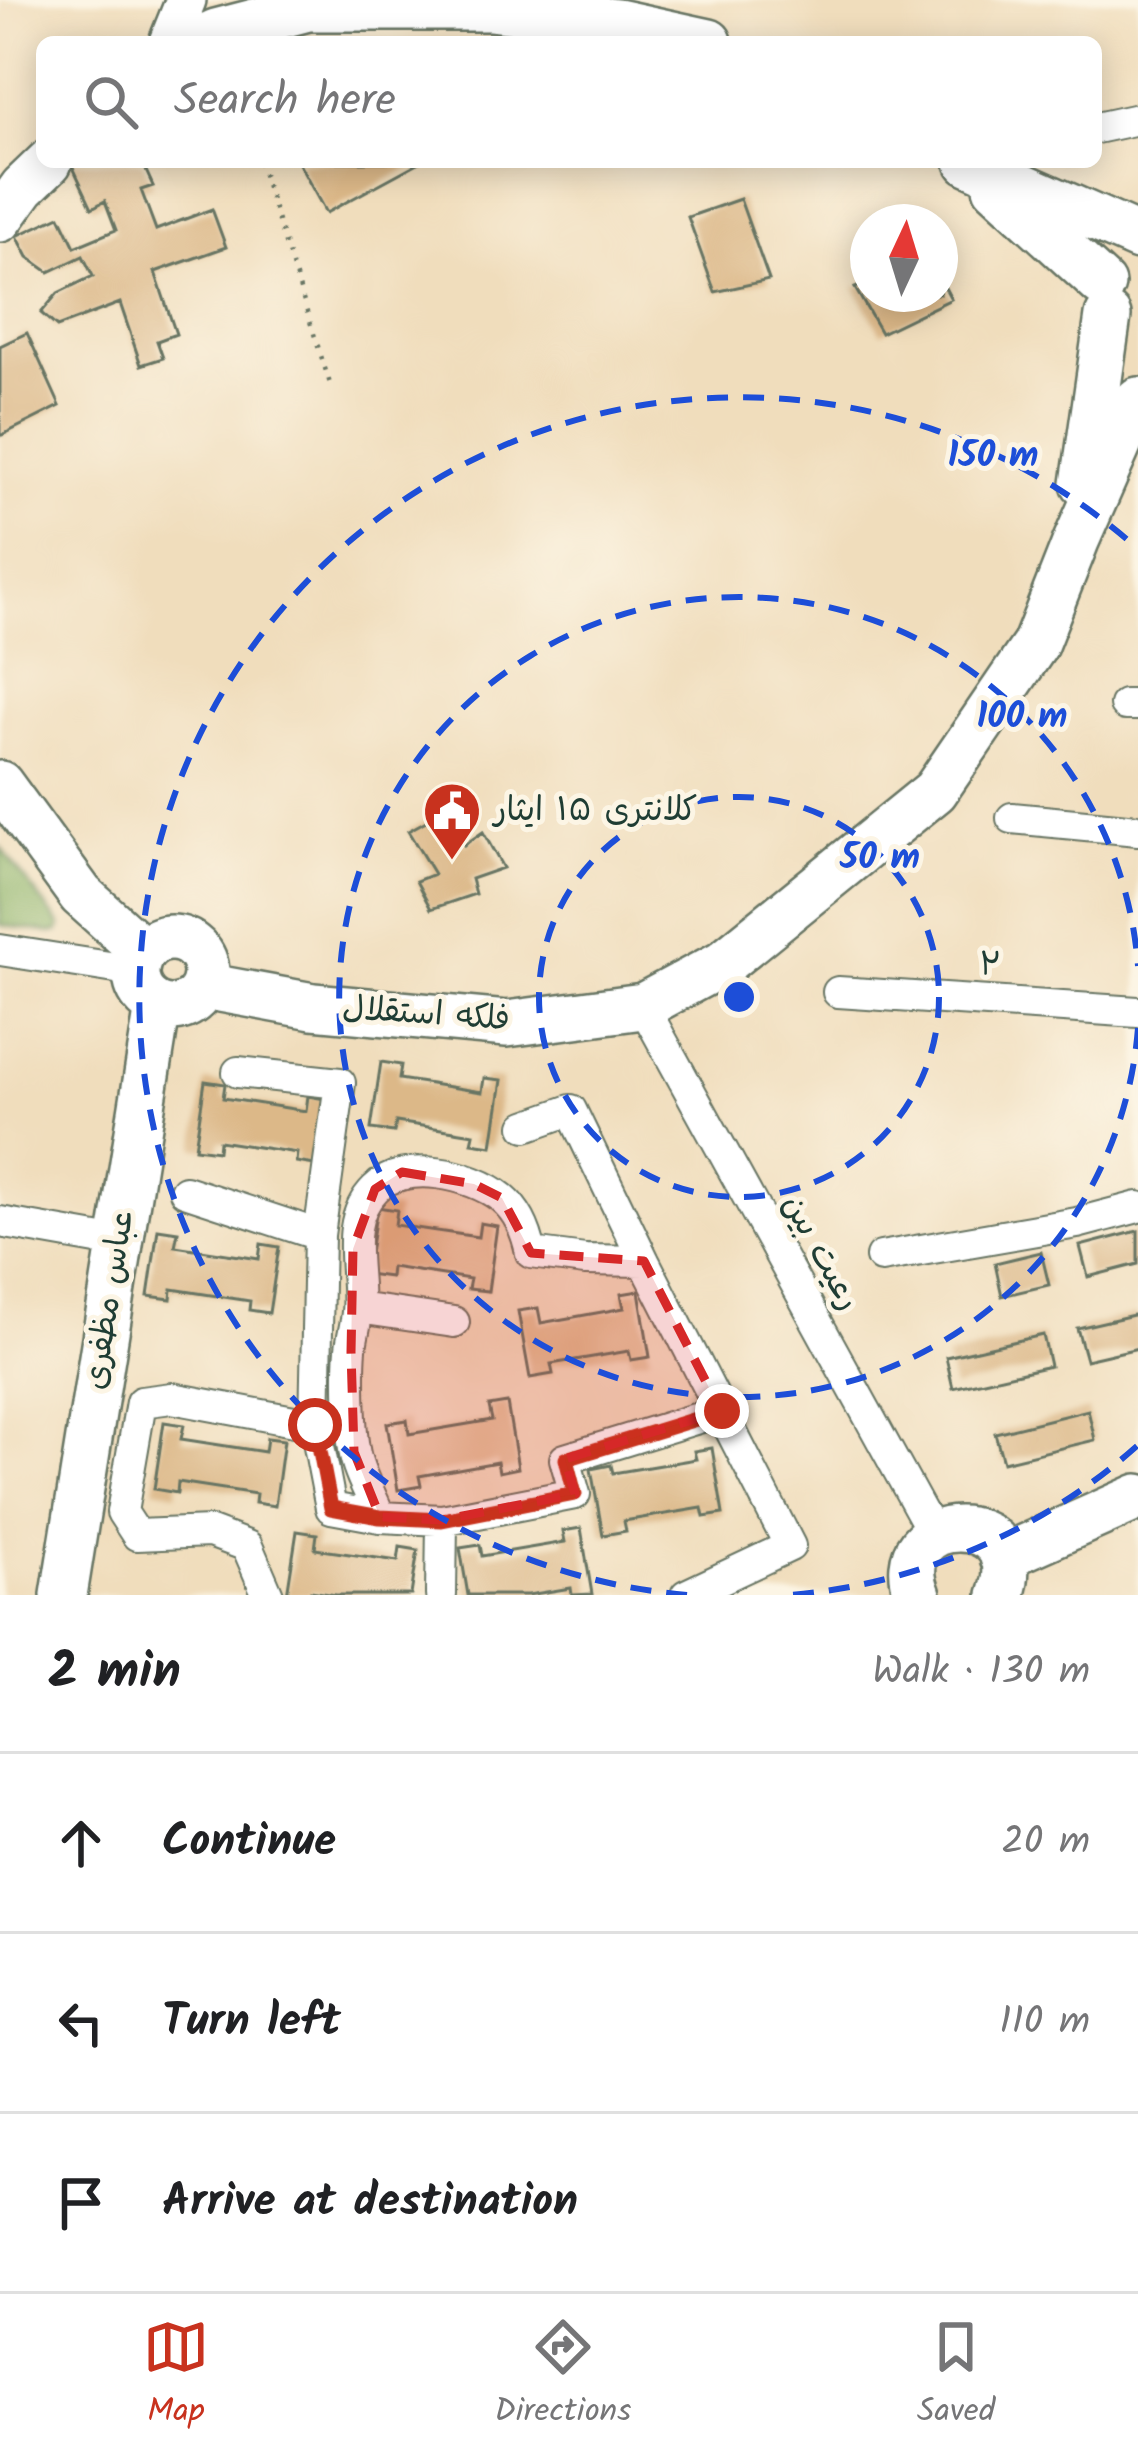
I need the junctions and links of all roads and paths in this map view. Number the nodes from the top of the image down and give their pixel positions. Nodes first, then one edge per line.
1 (186, 0) edge
2 (299, 4) edge
3 (171, 36) edge
4 (208, 36) edge
5 (681, 36) edge
6 (1138, 119) edge
7 (1102, 127) edge
8 (261, 168) edge
9 (975, 168) edge
10 (981, 168) edge
11 (1138, 239) edge
12 (1116, 313) edge
13 (332, 390) dead end
14 (1138, 400) edge
15 (1076, 541) junction
16 (0, 784) edge
17 (1012, 818) dead end
18 (1138, 830) edge
19 (0, 950) edge
20 (145, 976) junction
21 (204, 986) junction
22 (838, 992) dead end
23 (643, 1006) junction
24 (1138, 1012) edge
25 (238, 1072) dead end
26 (526, 1126) dead end
27 (184, 1191) dead end
28 (1138, 1207) edge
29 (0, 1222) edge
30 (319, 1235) junction
31 (119, 1243) junction
32 (880, 1258) dead end
33 (644, 1262) junction
34 (358, 1308) junction
35 (454, 1322) dead end
36 (722, 1411) junction
37 (315, 1425) junction
38 (1138, 1497) edge
39 (380, 1517) junction
40 (442, 1520) junction
41 (934, 1535) junction
42 (1002, 1576) edge
43 (64, 1595) edge
44 (268, 1595) edge
45 (441, 1595) edge
46 (686, 1595) edge
47 (918, 1595) edge

1 - 3 street
2 - 4 main road
2 - 5 main road
6 - 7 street
8 - 13 path
9 - 12 main road
10 - 11 main road
11 - 12 main road
12 - 15 main road
14 - 15 main road
15 - 23 main road, فلکه استقلال
16 - 20 main road
17 - 18 street
19 - 20 street
20 - 21 main road
20 - 21 main road
20 - 31 main road, عباس مظفری
21 - 23 main road, فلکه استقلال
22 - 24 street, ۲
23 - 41 street, رعیت بین
25 - 30 street
26 - 33 street
27 - 30 street
28 - 32 street
29 - 31 street
30 - 37 street
31 - 43 main road, عباس مظفری
33 - 34 street
33 - 36 street
34 - 35 street
34 - 39 street
36 - 40 street
36 - 46 street
37 - 39 street
37 - 44 street
38 - 42 main road
39 - 40 street
40 - 45 street
41 - 42 main road
41 - 47 main road

